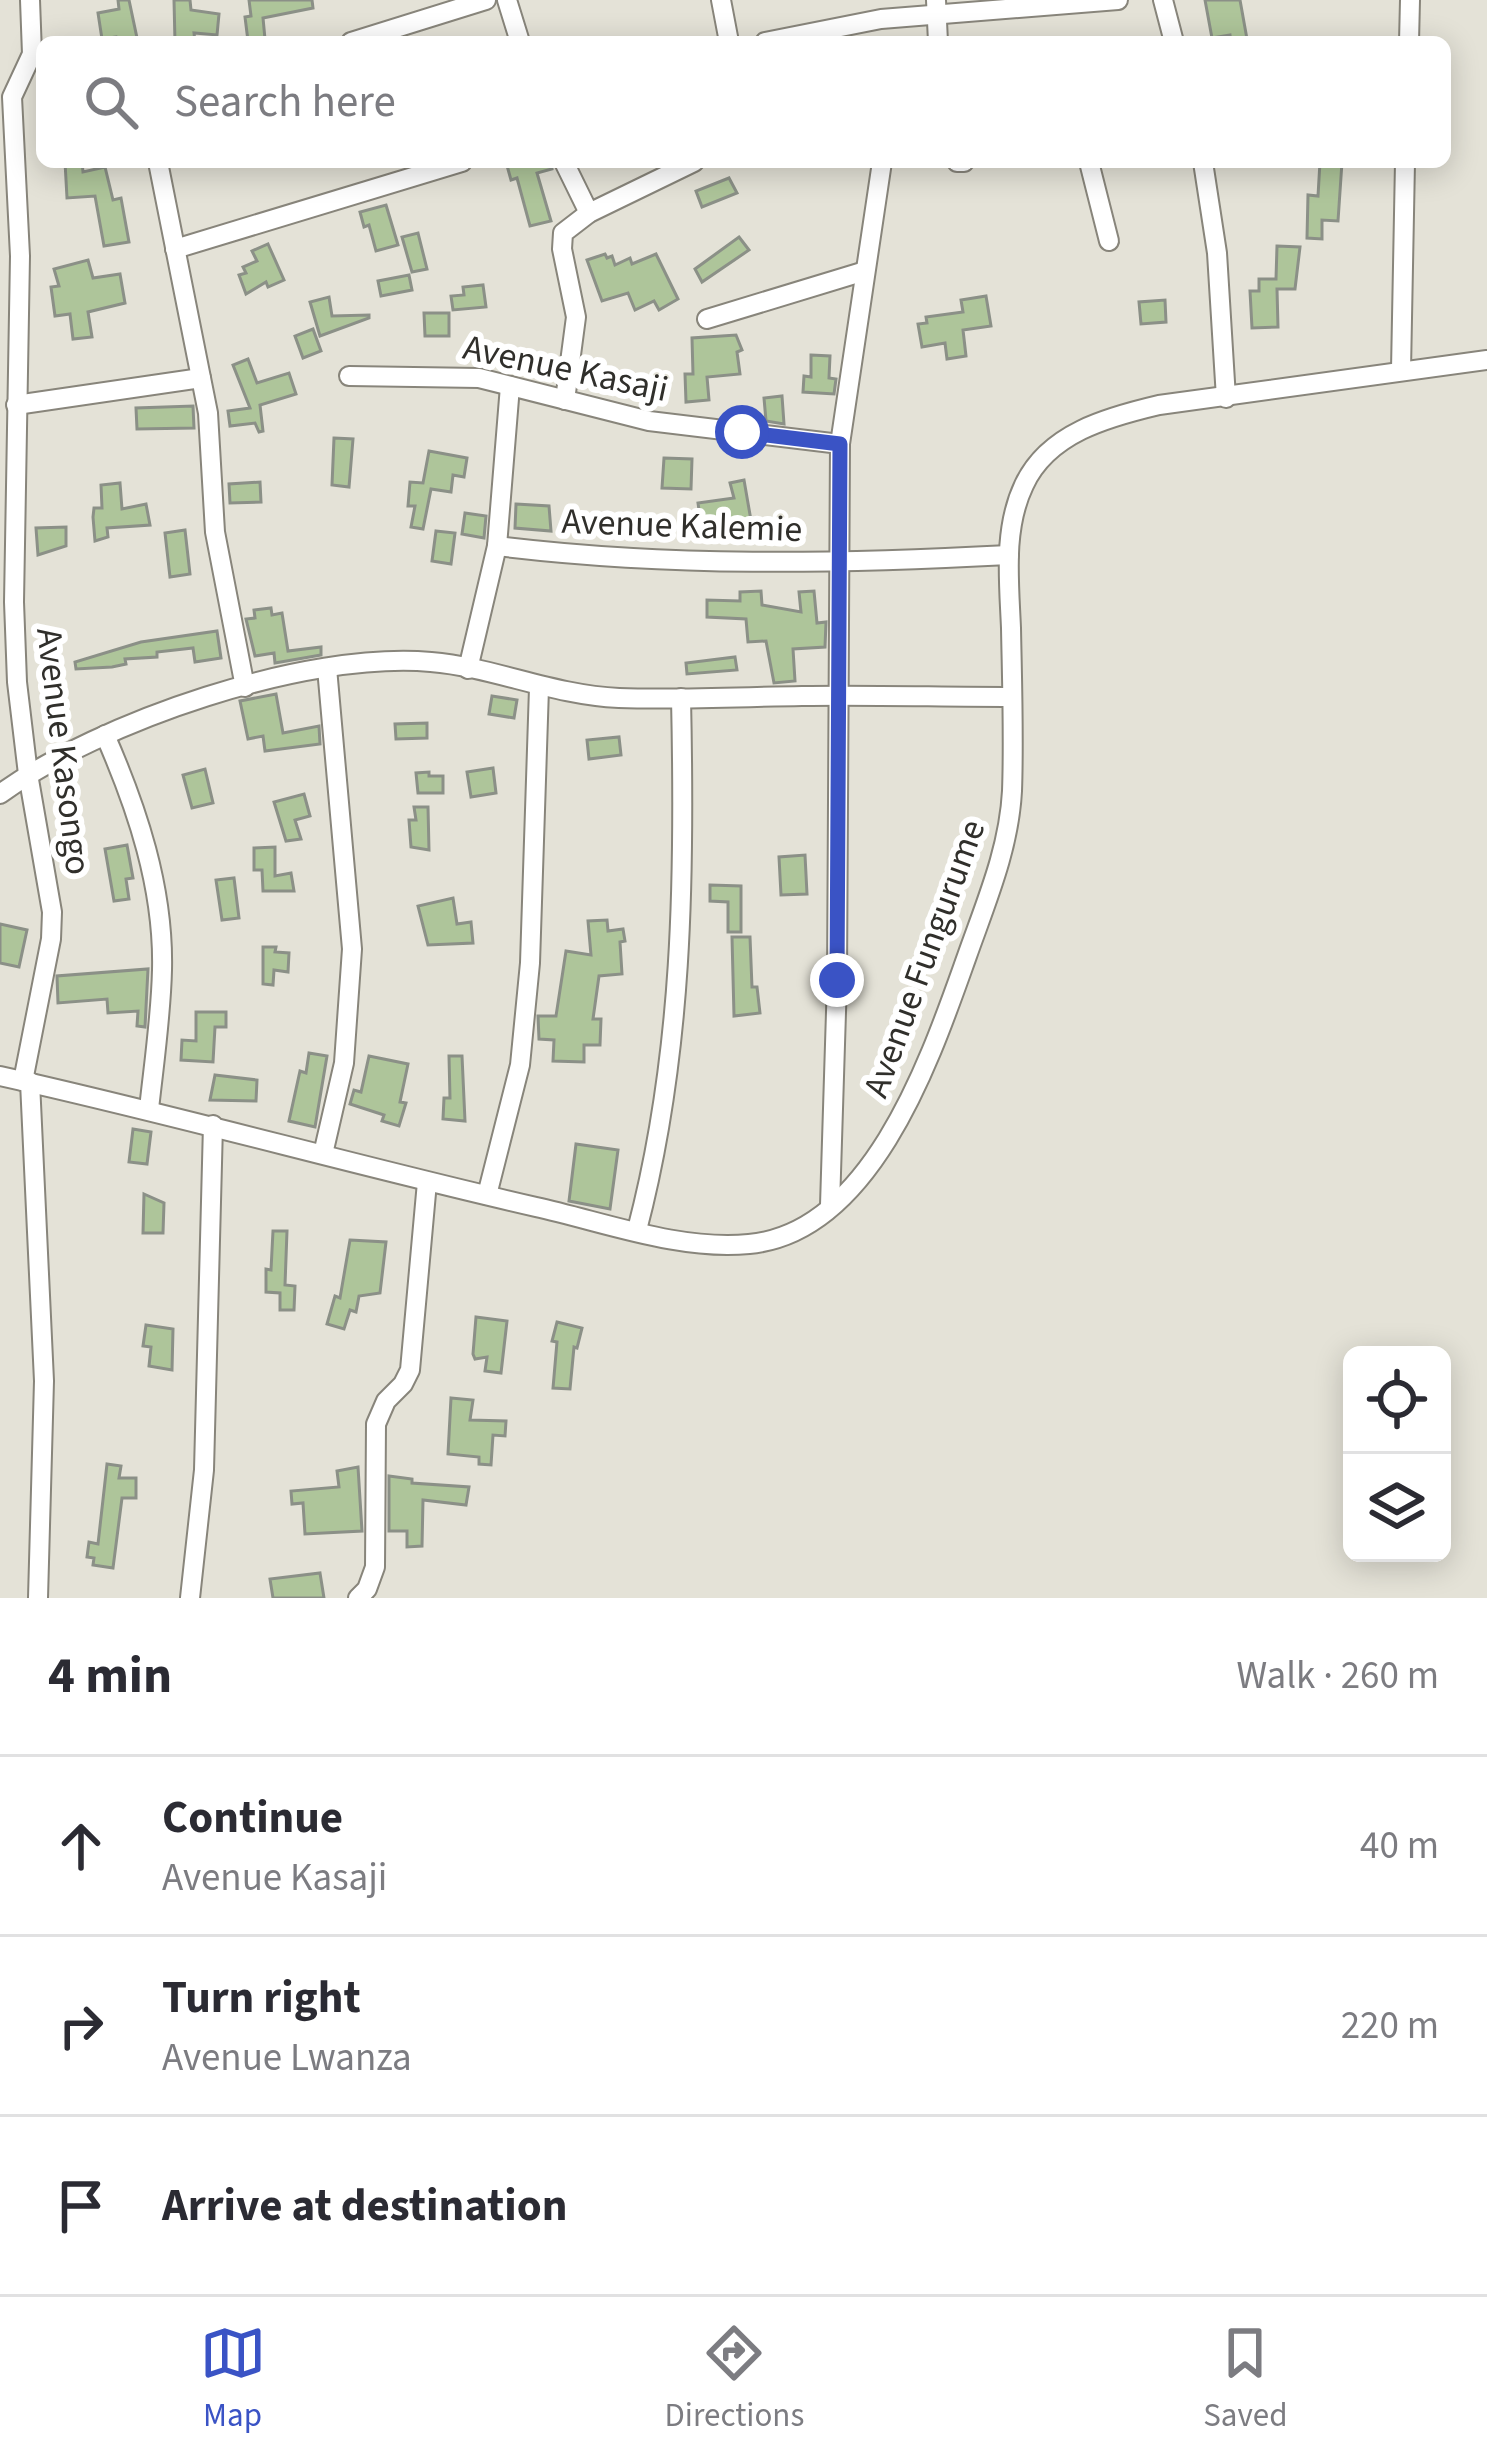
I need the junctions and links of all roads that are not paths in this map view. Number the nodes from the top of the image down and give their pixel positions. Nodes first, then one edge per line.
1 (30, 0) edge
2 (485, 0) edge
3 (507, 0) edge
4 (721, 0) edge
5 (1118, 0) edge
6 (1163, 0) edge
7 (1410, 0) edge
8 (937, 8) edge
9 (370, 36) edge
10 (518, 36) edge
11 (728, 36) edge
12 (793, 36) edge
13 (1172, 36) edge
14 (1409, 36) edge
15 (159, 168) edge
16 (442, 168) edge
17 (567, 168) edge
18 (682, 168) edge
19 (881, 168) edge
20 (1091, 168) edge
21 (1204, 168) edge
22 (1405, 168) edge
23 (590, 213) junction
24 (1109, 241) dead end
25 (175, 249) junction
26 (865, 271) junction
27 (707, 319) dead end
28 (1487, 360) edge
29 (1401, 370) junction
30 (349, 376) dead end
31 (201, 378) junction
32 (510, 386) junction
33 (1226, 398) junction
34 (565, 400) junction
35 (16, 405) junction
36 (840, 444) junction
37 (497, 546) junction
38 (1009, 555) junction
39 (840, 563) junction
40 (327, 668) junction
41 (468, 669) junction
42 (245, 687) junction
43 (539, 688) junction
44 (839, 696) junction
45 (1012, 697) junction
46 (681, 698) junction
47 (105, 735) junction
48 (28, 774) junction
49 (0, 794) edge
50 (0, 1076) edge
51 (26, 1082) junction
52 (149, 1109) junction
53 (213, 1125) junction
54 (323, 1154) junction
55 (427, 1182) junction
56 (487, 1196) junction
57 (830, 1205) junction
58 (638, 1230) junction
59 (38, 1598) edge
60 (190, 1598) edge
61 (358, 1598) edge

1 - 35 street, Avenue Kasongo
2 - 9 street
3 - 10 street
4 - 11 street
5 - 8 street
6 - 13 street
7 - 14 street
8 - 12 street
15 - 25 street
16 - 25 street
17 - 23 street
18 - 23 street
19 - 26 street
20 - 24 street
21 - 33 street
22 - 29 street
23 - 34 street
25 - 31 street
26 - 27 street
26 - 36 street
28 - 29 street, Avenue Fungurume
29 - 33 street, Avenue Fungurume
30 - 32 street, Avenue Kasaji
31 - 35 street
31 - 42 street
32 - 34 street, Avenue Kasaji
32 - 37 street
33 - 38 street, Avenue Fungurume
34 - 36 street, Avenue Kasaji
35 - 48 street, Avenue Kasongo
36 - 39 street
37 - 39 street, Avenue Kalemie
37 - 41 street
38 - 39 street, Avenue Kalemie
38 - 45 street, Avenue Fungurume
39 - 44 street
40 - 41 street
40 - 42 street
40 - 54 street
41 - 43 street
42 - 47 street
43 - 46 street
43 - 56 street
44 - 45 street
44 - 46 street
44 - 57 street
45 - 57 street, Avenue Fungurume
46 - 58 street
47 - 48 street
47 - 52 street
48 - 49 street
48 - 51 street, Avenue Kasongo
50 - 51 street, Avenue Fungurume
51 - 52 street, Avenue Fungurume
51 - 59 street, Avenue Kasongo
52 - 53 street, Avenue Fungurume
53 - 54 street, Avenue Fungurume
53 - 60 street
54 - 55 street, Avenue Fungurume
55 - 56 street, Avenue Fungurume
55 - 61 street
56 - 58 street, Avenue Fungurume
57 - 58 street, Avenue Fungurume

